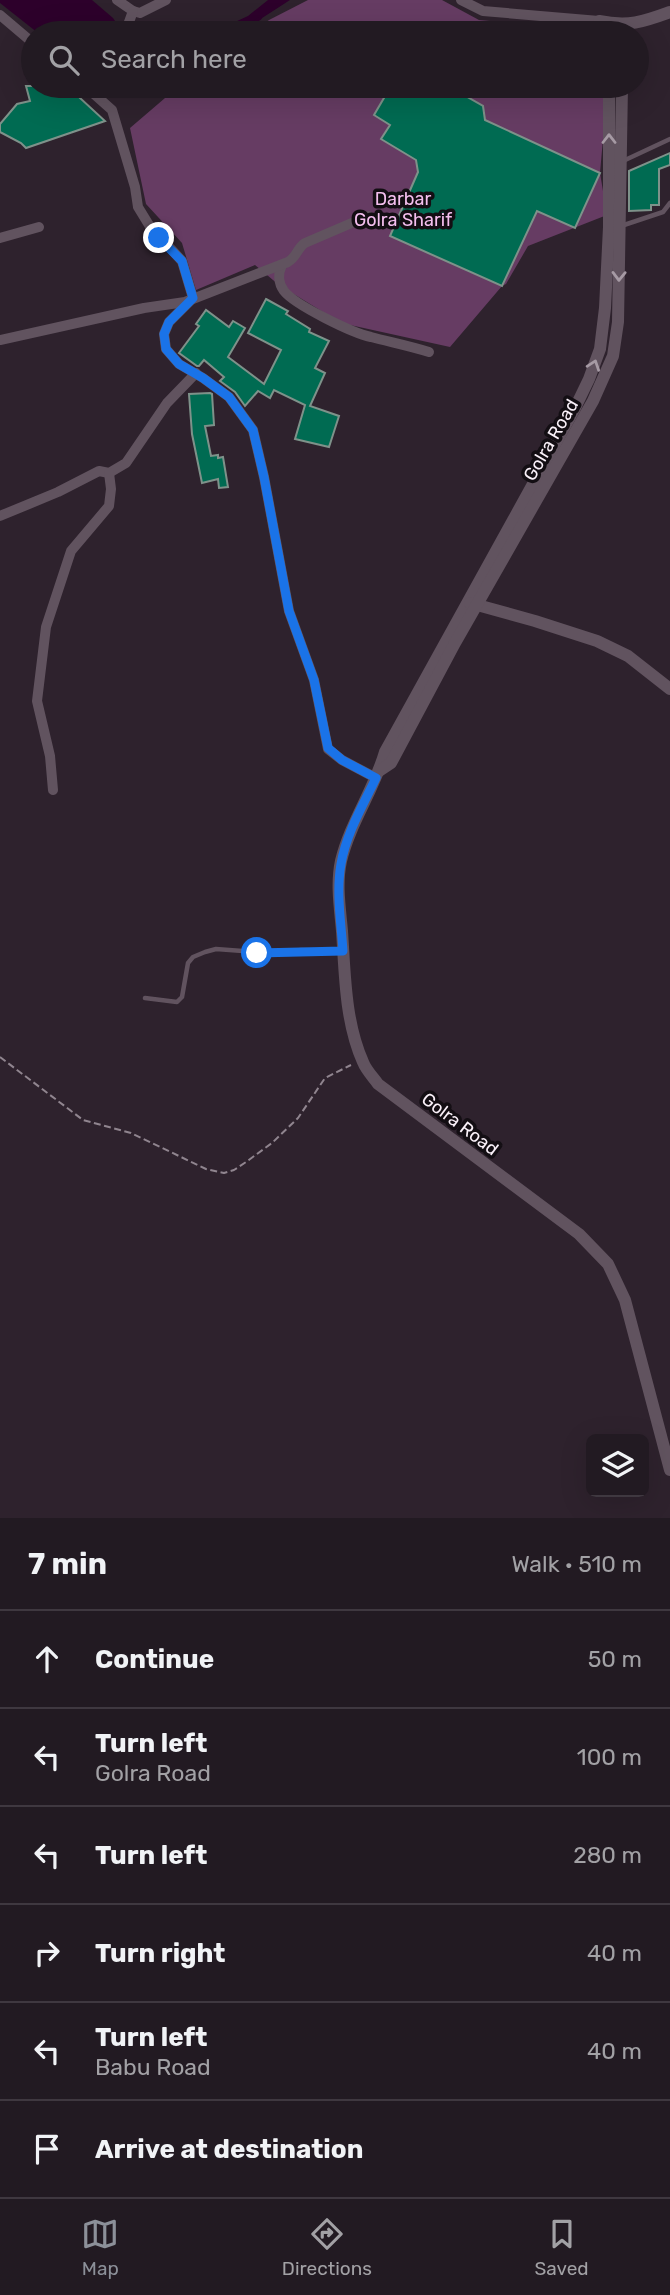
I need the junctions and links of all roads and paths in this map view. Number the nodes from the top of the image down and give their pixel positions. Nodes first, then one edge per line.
1 (117, 0) edge
2 (142, 0) edge
3 (166, 0) edge
4 (461, 0) edge
5 (135, 12) junction
6 (670, 12) edge
7 (0, 15) edge
8 (131, 21) edge
9 (557, 21) edge
10 (647, 21) edge
11 (21, 33) edge
12 (100, 98) edge
13 (609, 98) edge
14 (622, 98) edge
15 (670, 139) edge
16 (621, 162) junction
17 (670, 203) edge
18 (368, 216) dead end
19 (620, 226) junction
20 (39, 227) dead end
21 (0, 238) edge
22 (282, 265) junction
23 (193, 298) junction
24 (0, 340) edge
25 (429, 352) dead end
26 (195, 373) junction
27 (109, 474) junction
28 (0, 516) edge
29 (472, 604) junction
30 (670, 689) edge
31 (378, 775) junction
32 (53, 790) dead end
33 (343, 951) junction
34 (145, 998) dead end
35 (0, 1057) edge
36 (362, 1061) junction
37 (670, 1470) edge

1 - 5 street
2 - 5 street
3 - 5 street
4 - 9 street
5 - 8 street
6 - 10 street
7 - 11 street
12 - 23 street
29 -> 13 street, Golra Road
14 - 16 street, Golra Road
15 - 16 lane
16 - 19 street, Golra Road
17 - 19 lane
18 - 22 street
19 -> 29 street, Golra Road
20 - 21 street
22 - 23 street
22 - 25 street
23 - 24 street
23 - 26 street
26 - 27 street
26 - 31 street
27 - 28 street
27 - 32 street
29 - 30 street
29 - 31 street, Golra Road
31 - 33 street, Golra Road
33 - 34 lane
33 - 36 street, Golra Road
35 - 36 path
36 - 37 street, Golra Road

